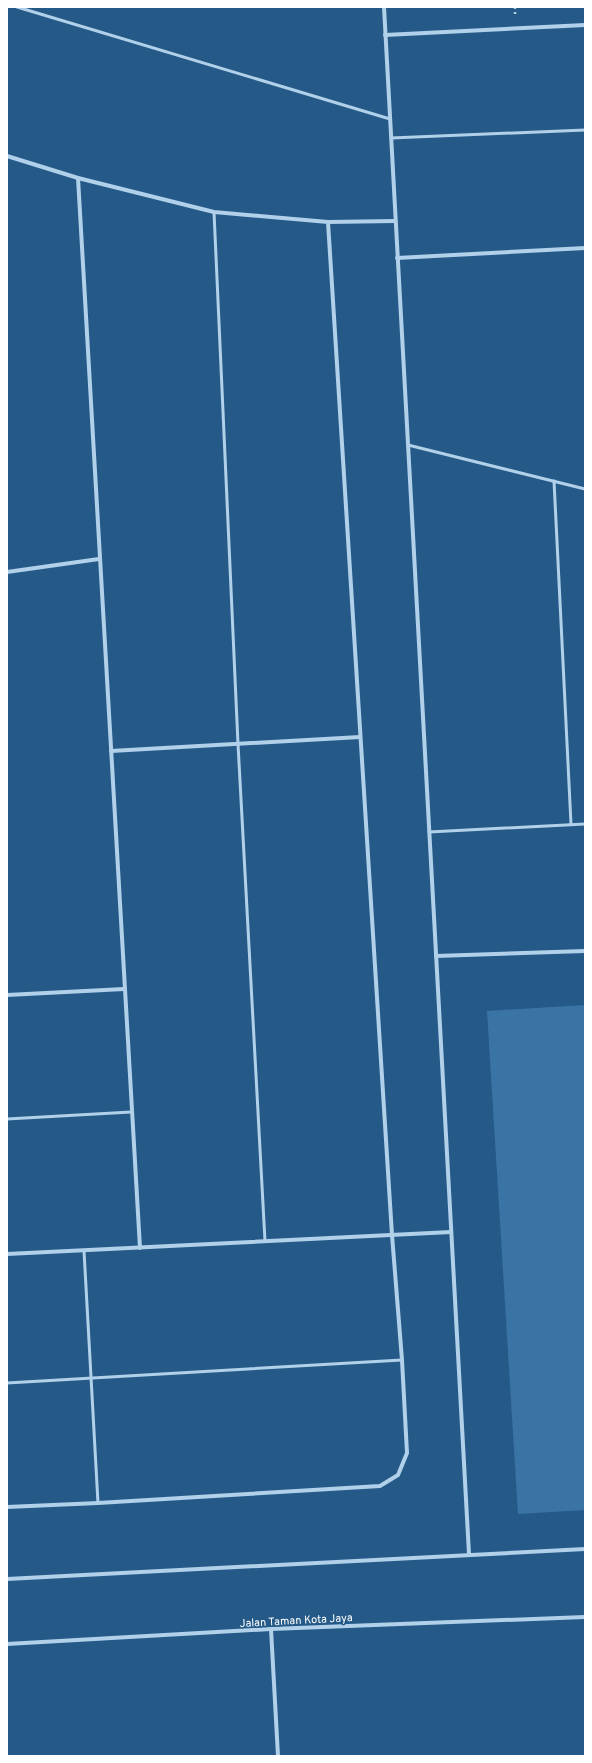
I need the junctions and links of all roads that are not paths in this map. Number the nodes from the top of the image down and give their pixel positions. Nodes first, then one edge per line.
1 (17, 7) edge
2 (384, 7) edge
3 (585, 25) edge
4 (385, 35) junction
5 (390, 119) junction
6 (585, 130) edge
7 (391, 138) junction
8 (7, 156) edge
9 (78, 178) junction
10 (214, 212) junction
11 (395, 221) junction
12 (328, 222) junction
13 (585, 248) edge
14 (397, 258) junction
15 (408, 445) junction
16 (554, 481) junction
17 (585, 490) edge
18 (99, 559) junction
19 (7, 572) edge
20 (360, 737) junction
21 (238, 744) junction
22 (111, 751) junction
23 (571, 824) junction
24 (585, 824) edge
25 (429, 832) junction
26 (585, 951) edge
27 (436, 956) junction
28 (124, 989) junction
29 (7, 995) edge
30 (131, 1112) junction
31 (7, 1119) edge
32 (451, 1232) junction
33 (392, 1235) junction
34 (265, 1241) junction
35 (140, 1248) junction
36 (84, 1250) junction
37 (7, 1254) edge
38 (402, 1360) junction
39 (91, 1378) junction
40 (7, 1383) edge
41 (98, 1503) junction
42 (7, 1507) edge
43 (585, 1549) edge
44 (469, 1554) junction
45 (7, 1579) edge
46 (585, 1617) edge
47 (271, 1629) junction
48 (7, 1644) edge
49 (278, 1756) edge

1 - 5 lane
2 - 4 street
3 - 4 street
4 - 5 street
5 - 7 street
6 - 7 lane
7 - 11 street
8 - 9 street
9 - 10 street
9 - 18 street
10 - 12 street
10 - 21 lane
11 - 12 street
11 - 14 street
12 - 20 street
13 - 14 street
14 - 15 street
15 - 16 lane
15 - 25 street
16 - 17 lane
16 - 23 lane
18 - 19 street
18 - 22 street
20 - 21 street
20 - 33 street
21 - 22 street
21 - 34 lane
22 - 28 street
23 - 24 lane
23 - 25 lane
25 - 27 street
26 - 27 street
27 - 32 street
28 - 29 street
28 - 30 street
30 - 31 lane
30 - 35 street
32 - 33 street
32 - 44 street
33 - 34 street
33 - 38 street
34 - 35 street
35 - 36 street
36 - 37 street
36 - 39 lane
38 - 39 lane
38 - 41 street
39 - 40 lane
39 - 41 lane
41 - 42 street
43 - 44 street
44 - 45 street
46 - 47 street, Jalan Taman Kota Jaya
47 - 48 street, Jalan Taman Kota Jaya
47 - 49 street

